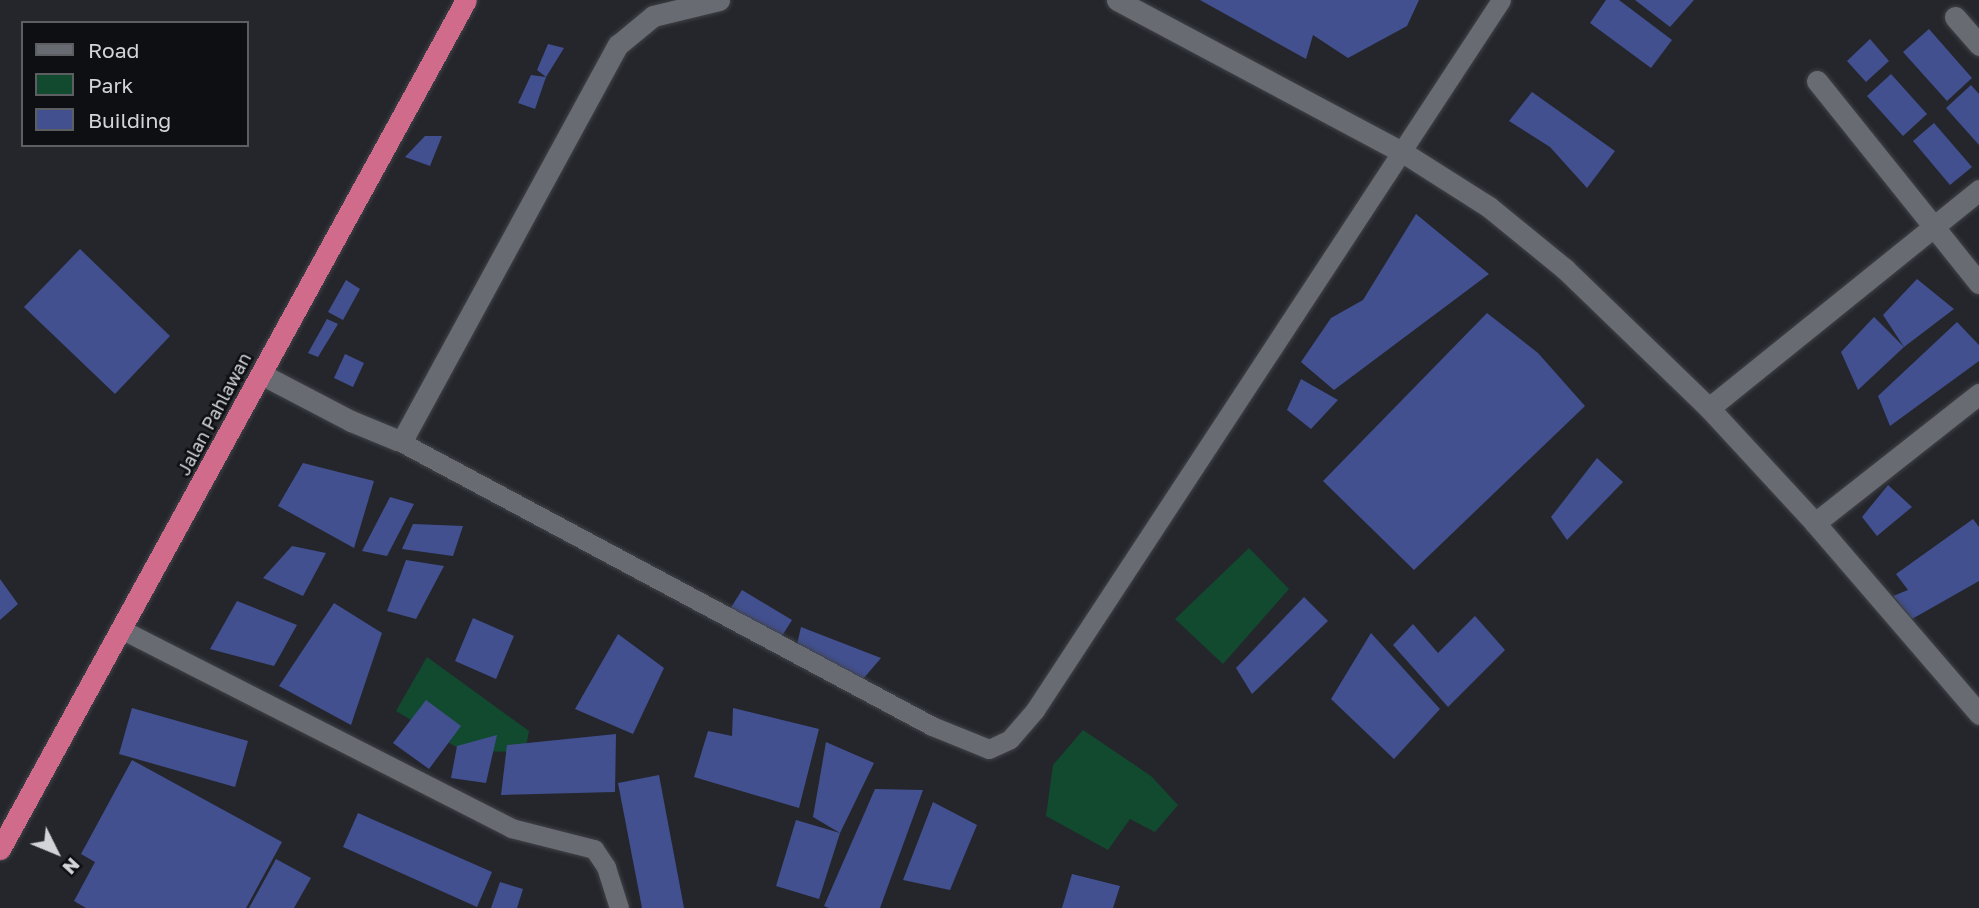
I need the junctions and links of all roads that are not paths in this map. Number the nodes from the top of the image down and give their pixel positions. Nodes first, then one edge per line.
1 (466, 0) edge
2 (719, 0) edge
3 (1117, 0) edge
4 (1501, 0) edge
5 (1955, 17) dead end
6 (1979, 45) edge
7 (1817, 81) dead end
8 (1404, 153) junction
9 (1979, 190) edge
10 (1934, 224) junction
11 (1979, 283) edge
12 (261, 374) junction
13 (1979, 394) edge
14 (1709, 408) junction
15 (397, 440) junction
16 (1815, 523) junction
17 (123, 630) junction
18 (1979, 714) edge
19 (0, 849) edge
20 (619, 908) edge

1 - 12 highway, Jalan Pahlawan
2 - 15 street
3 - 8 street
4 - 8 lane
5 - 6 street
7 - 10 street
8 - 14 street
8 - 15 lane
9 - 10 street
10 - 11 street
10 - 14 street
12 - 15 street
12 - 17 highway, Jalan Pahlawan
13 - 16 street
14 - 16 street
16 - 18 street
17 - 19 highway, Jalan Pahlawan
17 - 20 lane

